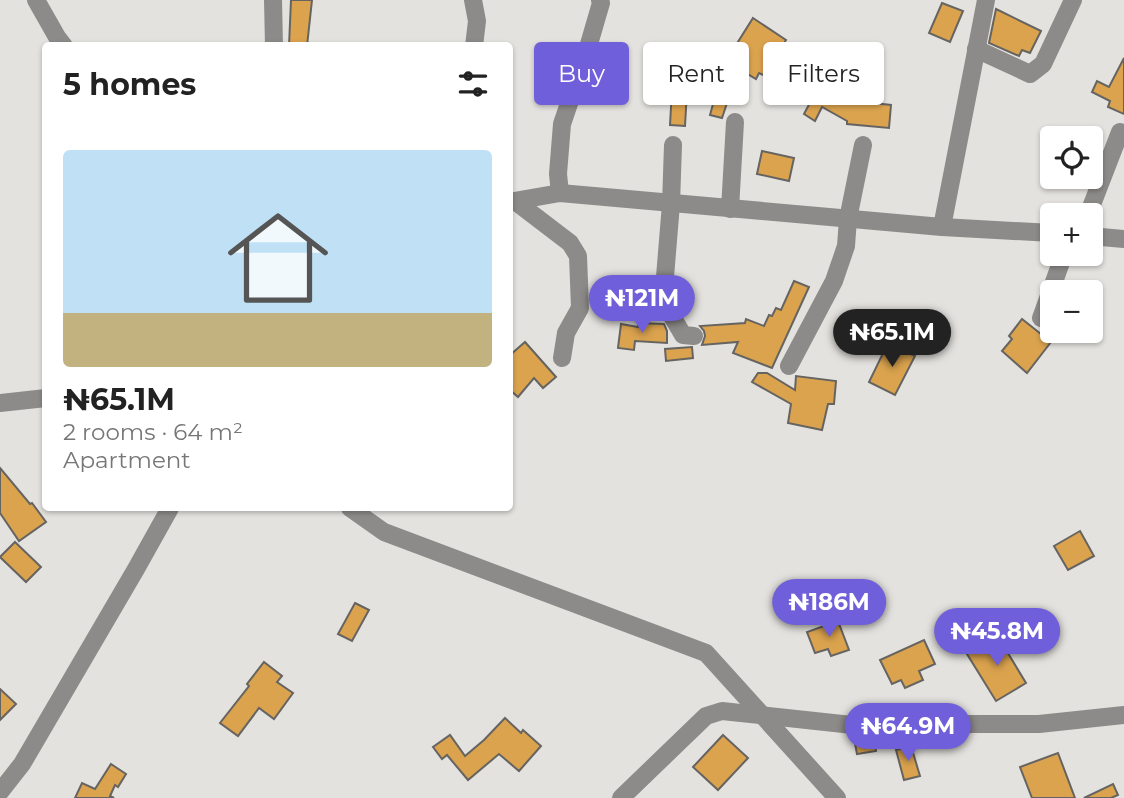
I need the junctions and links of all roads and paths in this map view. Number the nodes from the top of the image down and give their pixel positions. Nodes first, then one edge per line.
1 (36, 0) edge
2 (273, 0) edge
3 (473, 0) edge
4 (986, 0) edge
5 (601, 1) edge
6 (1071, 1) edge
7 (61, 42) edge
8 (274, 42) edge
9 (474, 42) edge
10 (976, 49) junction
11 (735, 122) dead end
12 (1120, 132) dead end
13 (673, 145) dead end
14 (863, 145) dead end
15 (560, 193) junction
16 (513, 201) edge
17 (513, 202) edge
18 (1093, 203) edge
19 (671, 204) junction
20 (730, 209) junction
21 (848, 219) junction
22 (942, 227) junction
23 (1040, 232) edge
24 (1103, 237) edge
25 (1124, 239) edge
26 (694, 336) dead end
27 (562, 358) dead end
28 (789, 366) dead end
29 (42, 398) edge
30 (0, 403) edge
31 (168, 511) edge
32 (354, 511) edge
33 (762, 715) junction
34 (1124, 715) edge
35 (0, 792) edge
36 (621, 798) edge
37 (837, 798) edge

1 - 7 street
2 - 8 street
3 - 9 street
4 - 10 street
5 - 15 street
6 - 10 street
10 - 22 street
11 - 20 street
12 - 18 street
13 - 19 street
14 - 21 street
15 - 16 street
15 - 19 street
17 - 27 street
19 - 20 street
19 - 26 street
20 - 21 street
21 - 22 street
21 - 28 street
22 - 23 street
24 - 25 street
29 - 30 street
31 - 35 street
32 - 33 street
33 - 34 street
33 - 36 street
33 - 37 street

